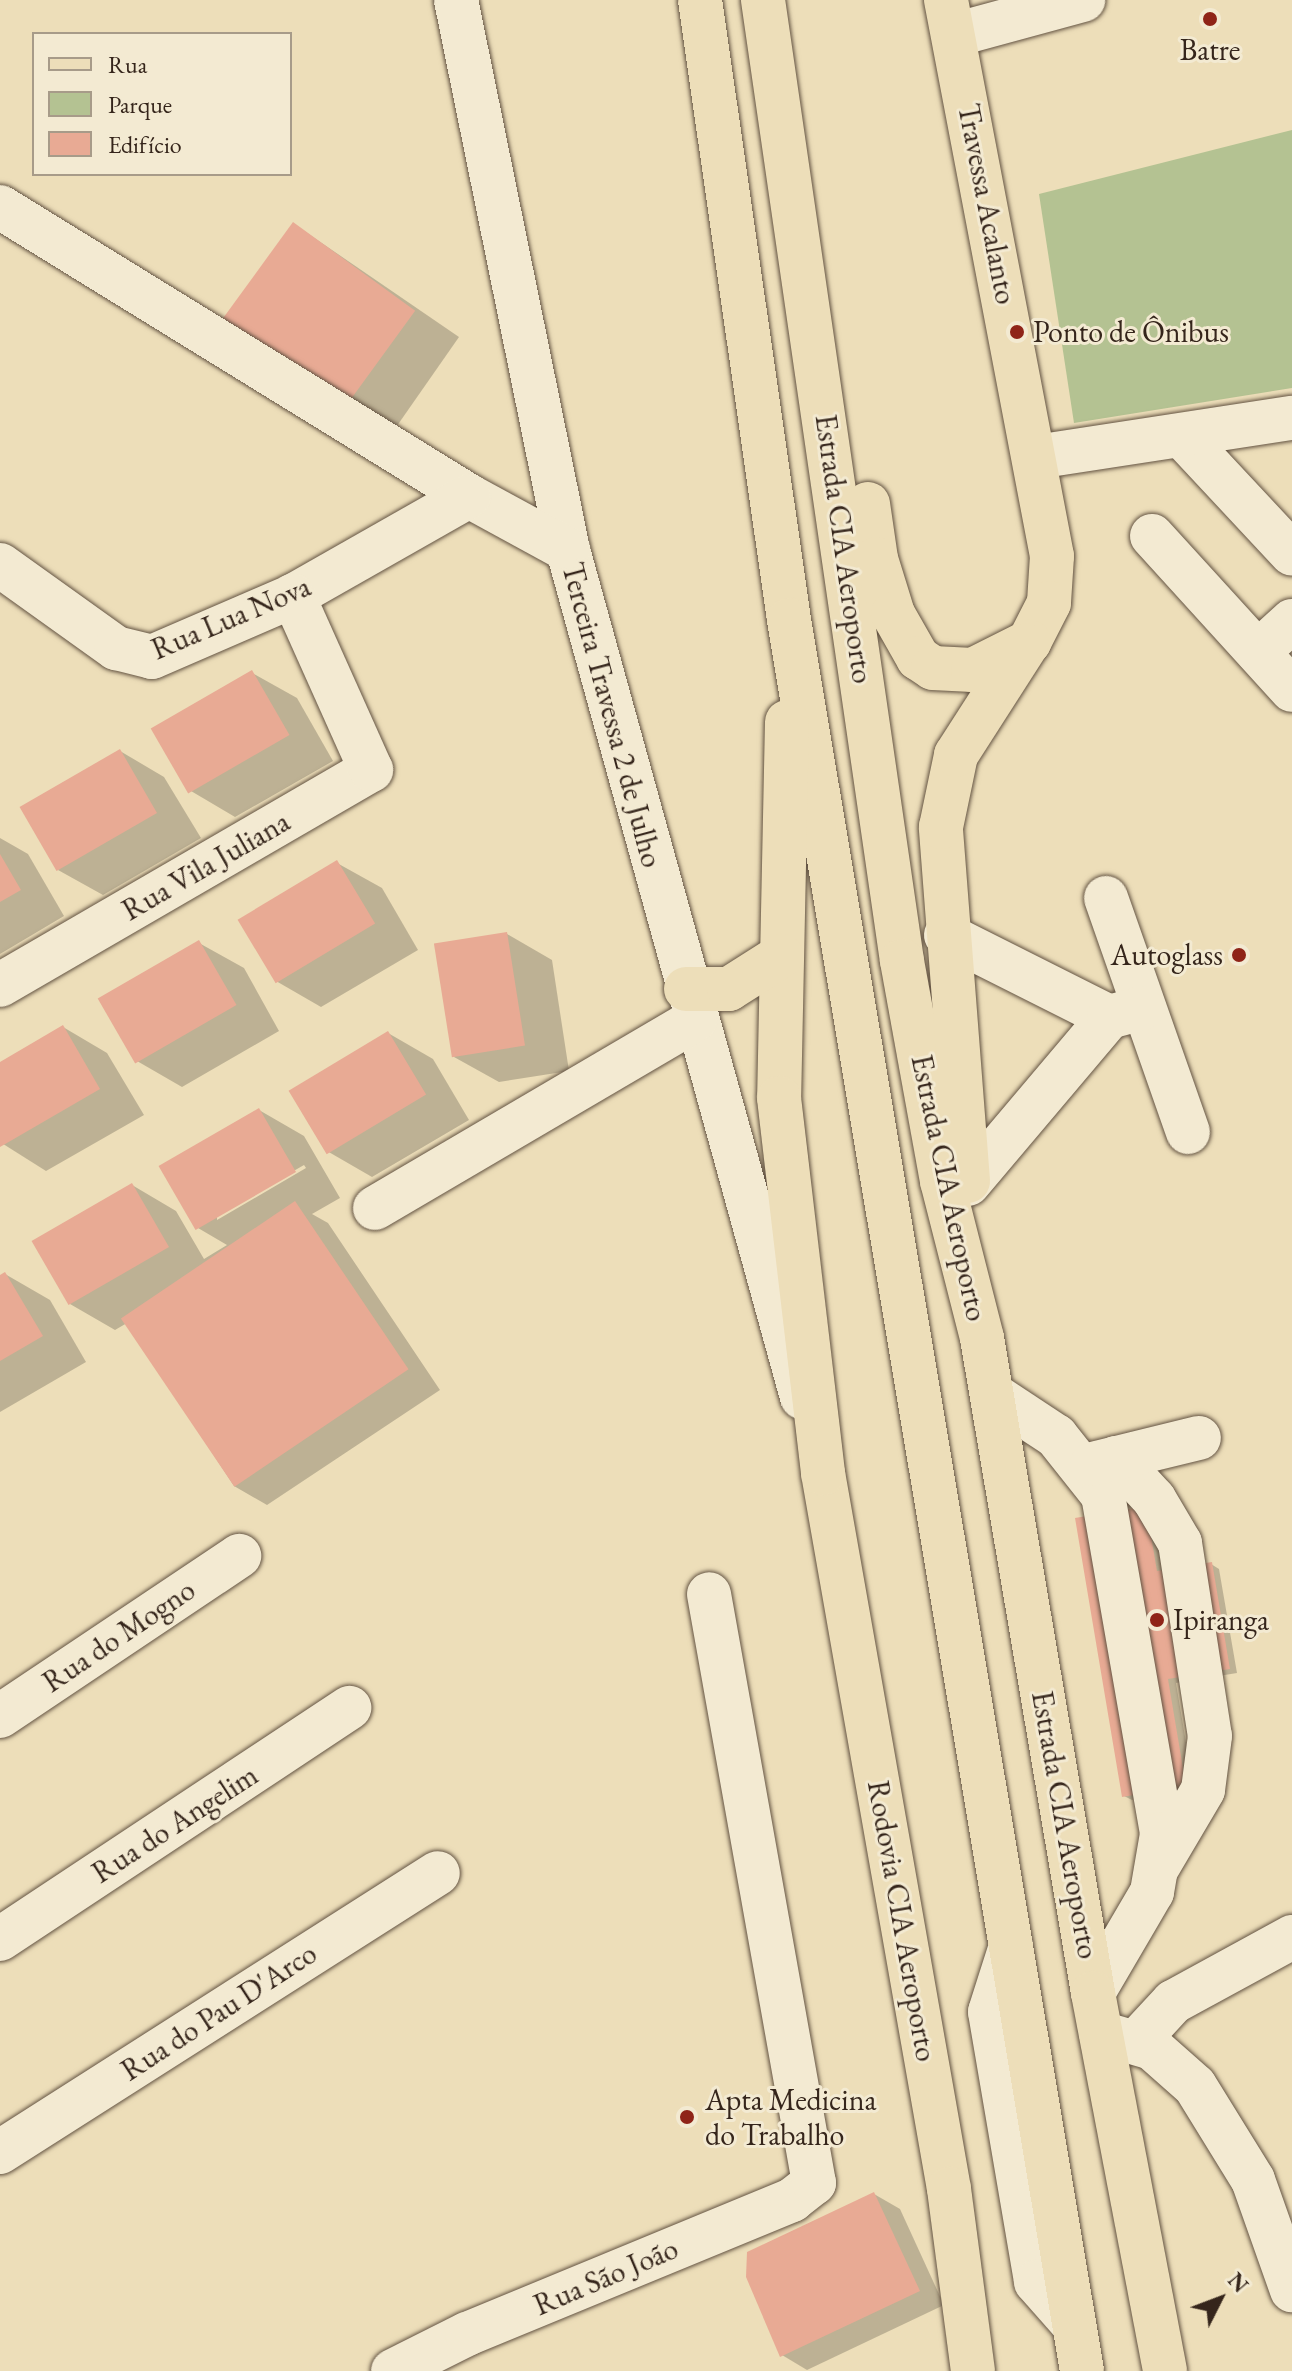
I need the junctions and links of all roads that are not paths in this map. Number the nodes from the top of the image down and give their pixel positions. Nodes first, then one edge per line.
1 (456, 0) edge
2 (700, 0) edge
3 (763, 0) edge
4 (774, 0) edge
5 (1083, 0) edge
6 (950, 17) edge
7 (0, 207) edge
8 (1292, 418) edge
9 (1184, 438) junction
10 (1036, 457) junction
11 (469, 496) junction
12 (1152, 536) dead end
13 (568, 550) junction
14 (1292, 554) edge
15 (0, 565) edge
16 (293, 596) junction
17 (789, 620) junction
18 (1292, 621) edge
19 (1029, 642) junction
20 (1258, 652) junction
21 (1292, 690) edge
22 (1106, 898) dead end
23 (946, 935) junction
24 (781, 956) junction
25 (0, 985) edge
26 (690, 1004) junction
27 (1125, 1012) junction
28 (1188, 1132) dead end
29 (968, 1184) junction
30 (375, 1208) dead end
31 (982, 1338) junction
32 (992, 1394) junction
33 (1199, 1438) dead end
34 (1101, 1462) junction
35 (823, 1473) junction
36 (239, 1556) dead end
37 (709, 1594) dead end
38 (349, 1708) dead end
39 (0, 1716) edge
40 (1156, 1870) junction
41 (438, 1873) dead end
42 (1292, 1937) edge
43 (0, 1939) edge
44 (1125, 1939) junction
45 (1110, 2023) junction
46 (0, 2152) edge
47 (1292, 2290) edge
48 (393, 2371) edge
49 (973, 2371) edge
50 (1082, 2371) edge
51 (1165, 2371) edge

1 - 13 street
2 - 17 main road, Estrada CIA Aeroporto
3 - 31 main road, Estrada CIA Aeroporto
4 - 19 main road
5 - 6 street
6 - 10 main road, Travessa Acalanto
7 - 11 street, Terceira Travessa 2 de Julho
8 - 9 street
9 - 10 street
9 - 14 street
10 - 19 main road, Travessa Acalanto
11 - 13 street, Terceira Travessa 2 de Julho
11 - 16 street, Rua Lua Nova
12 - 20 street
13 - 26 street, Terceira Travessa 2 de Julho
15 - 16 street, Rua Lua Nova
16 - 25 street, Rua Vila Juliana
17 - 24 main road, Rodovia CIA Aeroporto
17 - 50 main road, Estrada CIA Aeroporto
18 - 20 street
19 - 23 main road, Travessa Acalanto
20 - 21 street
22 - 27 street
23 - 27 street
23 - 29 main road, Travessa Acalanto
24 - 26 main road
24 - 35 main road, Rodovia CIA Aeroporto
26 - 30 street
26 - 35 street, Terceira Travessa 2 de Julho
27 - 28 street
27 - 29 street
29 - 31 main road, Travessa Acalanto
31 - 32 main road, Estrada CIA Aeroporto
32 - 34 street
32 - 45 main road, Estrada CIA Aeroporto
33 - 34 street
34 - 40 street
34 - 40 street
35 - 49 main road, Rodovia CIA Aeroporto
36 - 39 street, Rua do Mogno
37 - 48 street, Rua São João
38 - 43 street, Rua do Angelim
40 - 44 street
41 - 46 street, Rua do Pau D'Arco
42 - 45 street
44 - 45 street
44 - 45 street
45 - 47 street
45 - 51 main road, Estrada CIA Aeroporto

